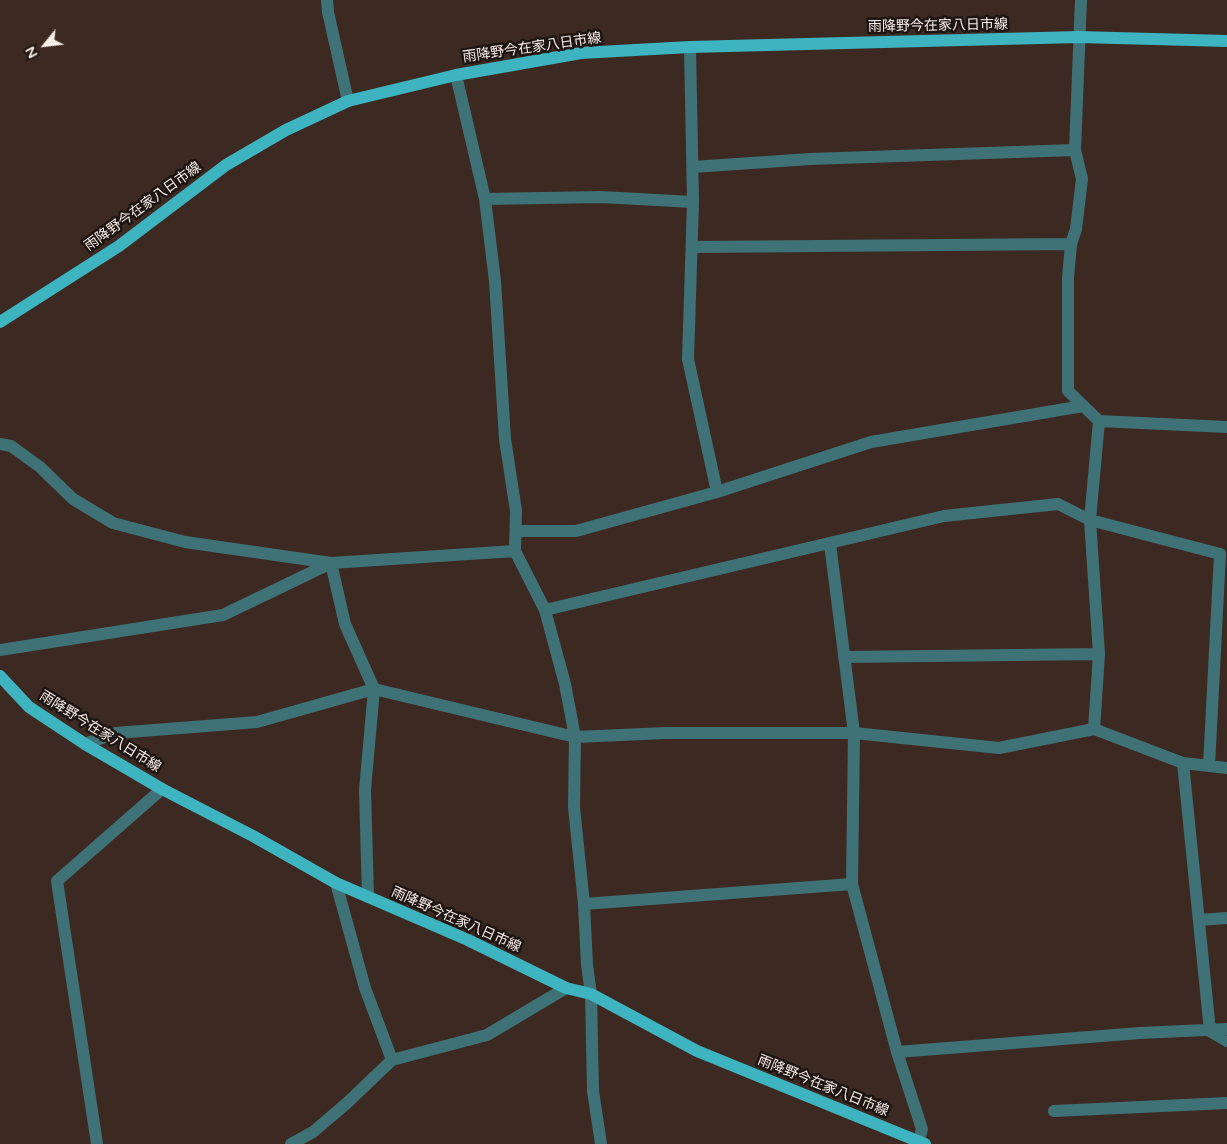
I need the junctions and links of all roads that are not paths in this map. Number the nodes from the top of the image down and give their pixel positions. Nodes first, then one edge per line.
1 (328, 0) edge
2 (1081, 0) edge
3 (1079, 38) junction
4 (1227, 41) edge
5 (690, 47) junction
6 (456, 75) junction
7 (348, 101) junction
8 (1076, 150) junction
9 (692, 167) junction
10 (485, 199) junction
11 (693, 202) junction
12 (1071, 244) junction
13 (692, 247) junction
14 (0, 322) edge
15 (1083, 406) junction
16 (1099, 421) junction
17 (1227, 428) edge
18 (0, 444) edge
19 (717, 492) junction
20 (1090, 520) junction
21 (516, 530) junction
22 (830, 544) junction
23 (515, 551) junction
24 (1224, 554) edge
25 (331, 563) junction
26 (545, 610) junction
27 (0, 650) edge
28 (1099, 654) junction
29 (844, 658) junction
30 (0, 676) edge
31 (374, 690) junction
32 (1094, 729) junction
33 (854, 733) junction
34 (574, 737) junction
35 (85, 744) junction
36 (1182, 763) junction
37 (1209, 766) junction
38 (1227, 768) edge
39 (162, 789) junction
40 (336, 883) junction
41 (852, 884) junction
42 (368, 897) junction
43 (584, 904) junction
44 (1227, 918) edge
45 (1199, 920) junction
46 (566, 988) junction
47 (591, 994) junction
48 (1227, 1029) edge
49 (1210, 1031) junction
50 (1227, 1041) edge
51 (897, 1052) junction
52 (392, 1060) junction
53 (1227, 1104) edge
54 (1054, 1111) dead end
55 (920, 1143) edge
56 (97, 1144) edge
57 (291, 1144) edge
58 (601, 1144) edge

1 - 7 street
2 - 3 street
3 - 4 main road, 雨降野今在家八日市線
3 - 5 main road, 雨降野今在家八日市線
3 - 8 street
5 - 6 main road, 雨降野今在家八日市線
5 - 9 street
6 - 7 main road, 雨降野今在家八日市線
6 - 10 street
7 - 14 main road, 雨降野今在家八日市線
8 - 9 street
8 - 12 street
9 - 11 street
10 - 11 street
10 - 21 street
11 - 13 street
12 - 13 street
12 - 15 street
13 - 19 street
15 - 16 street
15 - 19 street
16 - 17 street
16 - 20 street
18 - 25 street
19 - 21 street
20 - 22 street
20 - 24 street
20 - 28 street
21 - 23 street
22 - 26 street
22 - 29 street
23 - 25 street
23 - 26 street
24 - 37 street
25 - 27 street
25 - 31 street
26 - 34 street
28 - 29 street
28 - 32 street
29 - 33 street
30 - 35 main road, 雨降野今在家八日市線
31 - 34 street
31 - 35 street
31 - 42 street
32 - 33 street
32 - 36 street
33 - 34 street
33 - 41 street
34 - 43 street
35 - 39 main road, 雨降野今在家八日市線
36 - 37 street
36 - 45 street
37 - 38 street
39 - 40 main road, 雨降野今在家八日市線
39 - 56 street
40 - 42 main road, 雨降野今在家八日市線
40 - 52 street
41 - 43 street
41 - 51 street
42 - 46 main road, 雨降野今在家八日市線
43 - 47 street
44 - 45 street
45 - 49 street
46 - 47 main road, 雨降野今在家八日市線
46 - 52 street
47 - 55 main road, 雨降野今在家八日市線
47 - 58 street
48 - 49 street
49 - 50 street
49 - 51 street
51 - 55 street
52 - 57 street
53 - 54 street

